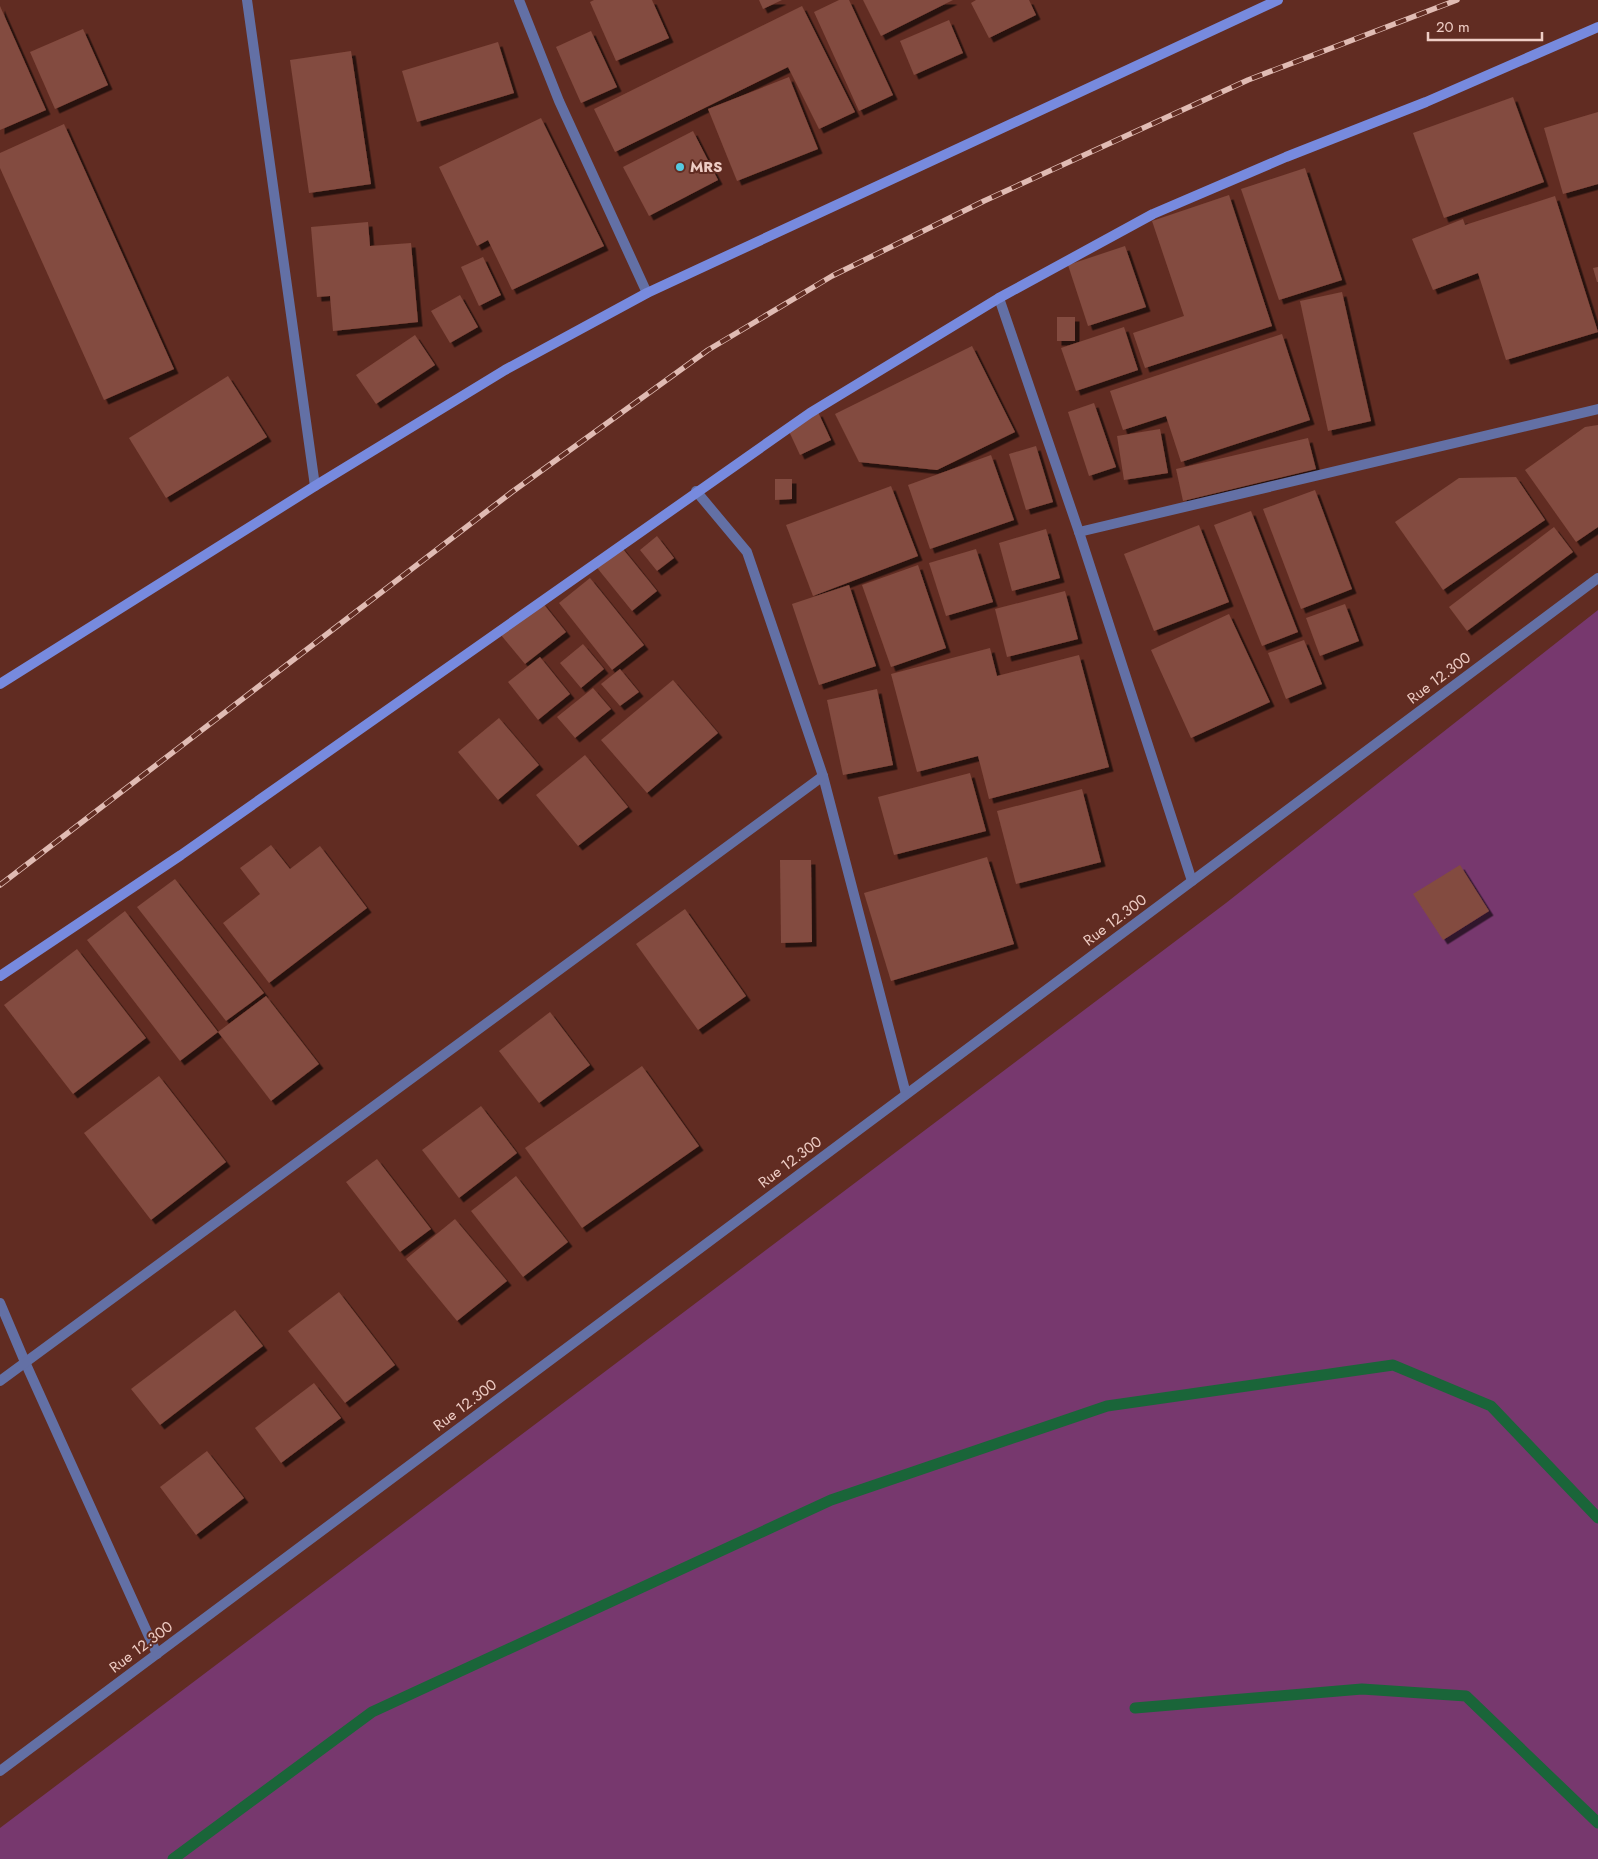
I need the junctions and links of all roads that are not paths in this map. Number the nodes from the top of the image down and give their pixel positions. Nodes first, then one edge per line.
1 (247, 0) edge
2 (519, 0) edge
3 (1278, 0) edge
4 (1598, 27) edge
5 (647, 294) junction
6 (998, 298) junction
7 (1598, 409) edge
8 (315, 486) junction
9 (696, 492) junction
10 (1079, 532) junction
11 (1598, 578) edge
12 (0, 684) edge
13 (822, 776) junction
14 (1192, 881) junction
15 (0, 976) edge
16 (906, 1094) junction
17 (0, 1303) edge
18 (24, 1362) junction
19 (0, 1381) edge
20 (157, 1654) junction
21 (0, 1771) edge

1 - 8 street
2 - 5 street
3 - 5 main road
4 - 6 main road
5 - 8 main road
6 - 9 main road
6 - 10 street
7 - 10 street
8 - 12 main road
9 - 13 street
9 - 15 main road
10 - 14 street
11 - 14 street, Rue 12.300
13 - 16 street
13 - 18 street
14 - 16 street, Rue 12.300
16 - 20 street, Rue 12.300
17 - 18 street
18 - 19 street
18 - 20 street
20 - 21 street, Rue 12.300

